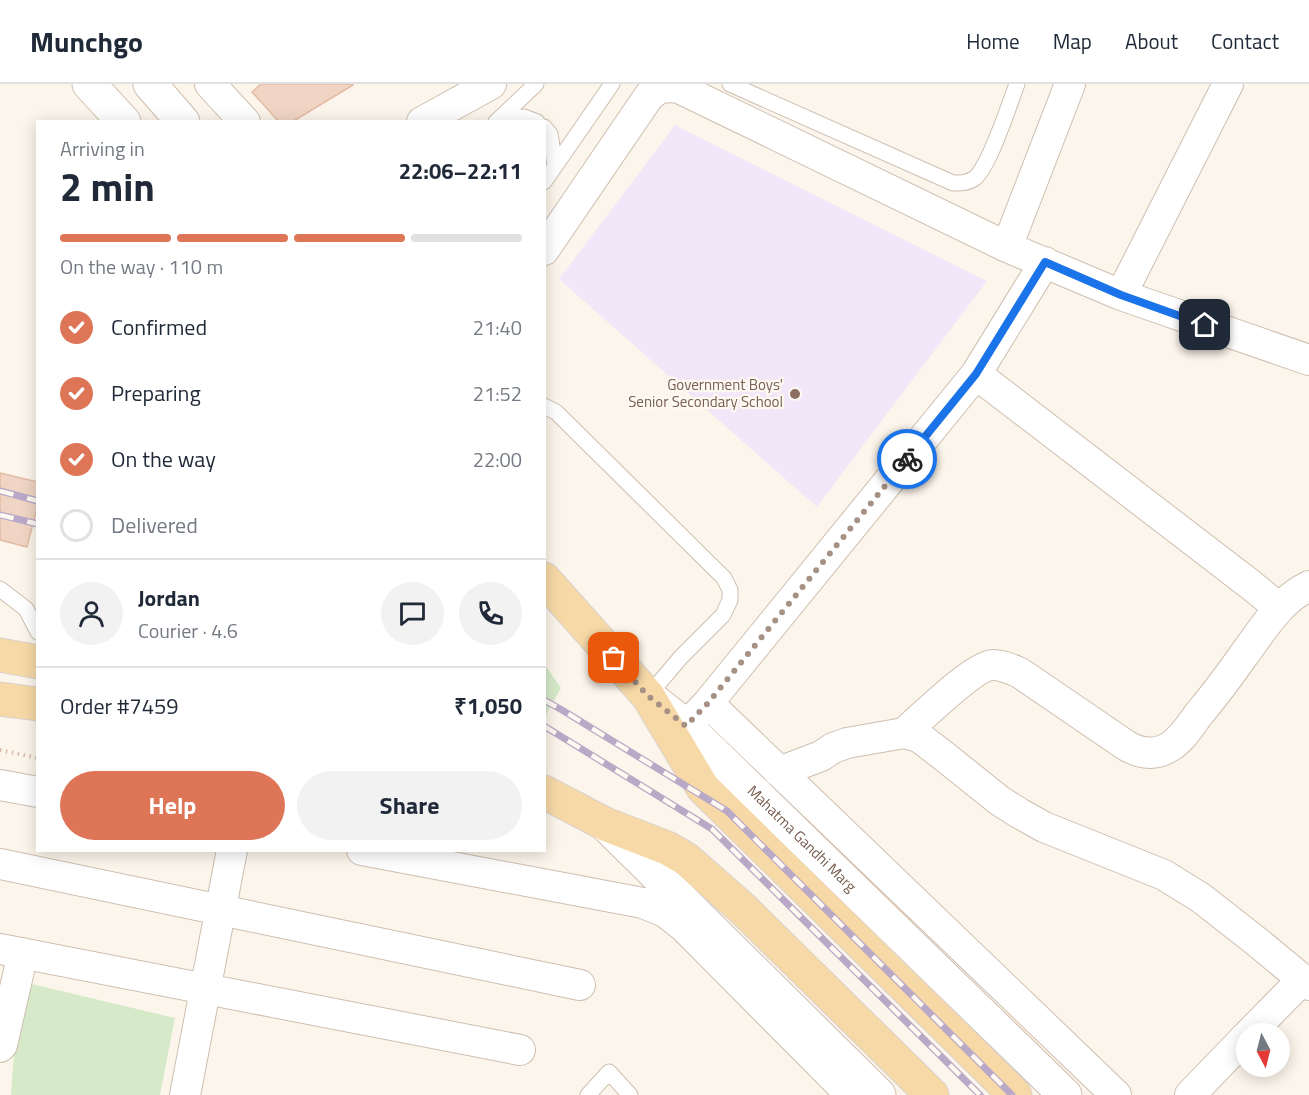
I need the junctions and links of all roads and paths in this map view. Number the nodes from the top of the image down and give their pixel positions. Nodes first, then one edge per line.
1 (89, 84) edge
2 (150, 84) edge
3 (210, 84) edge
4 (491, 84) edge
5 (536, 84) edge
6 (612, 84) edge
7 (730, 84) edge
8 (1017, 84) edge
9 (1070, 84) edge
10 (1228, 84) edge
11 (122, 120) edge
12 (181, 120) edge
13 (243, 120) edge
14 (426, 120) edge
15 (498, 120) edge
16 (532, 120) edge
17 (546, 129) edge
18 (555, 165) junction
19 (546, 179) edge
20 (546, 247) edge
21 (1007, 247) junction
22 (1045, 262) junction
23 (1121, 295) junction
24 (1309, 360) edge
25 (976, 374) junction
26 (546, 407) edge
27 (546, 581) edge
28 (1309, 586) edge
29 (0, 590) edge
30 (1279, 608) junction
31 (36, 628) edge
32 (0, 655) edge
33 (36, 662) edge
34 (648, 696) junction
35 (0, 699) edge
36 (36, 704) edge
37 (697, 715) junction
38 (904, 733) junction
39 (0, 750) edge
40 (36, 758) edge
41 (779, 772) junction
42 (0, 785) edge
43 (36, 792) edge
44 (546, 793) edge
45 (605, 824) junction
46 (232, 852) edge
47 (373, 852) edge
48 (0, 864) edge
49 (220, 910) junction
50 (11, 951) edge
51 (1305, 982) edge
52 (580, 985) dead end
53 (205, 989) junction
54 (1261, 1023) edge
55 (0, 1047) edge
56 (1236, 1047) edge
57 (520, 1050) dead end
58 (188, 1094) edge
59 (588, 1095) edge
60 (630, 1095) edge
61 (851, 1095) edge
62 (879, 1095) edge
63 (932, 1095) edge
64 (1015, 1095) edge
65 (1065, 1095) edge
66 (1116, 1095) edge
67 (1190, 1095) edge

1 - 11 main road
2 - 12 main road
3 - 13 street
4 - 14 street
5 - 15 lane
6 - 18 lane
7 - 8 lane
9 - 21 street
10 - 23 street
15 - 16 lane
17 - 18 lane
18 - 19 lane
20 - 21 street
21 - 22 street
22 - 23 street
22 - 25 street
23 - 24 street
25 - 30 street
25 - 37 street
26 - 34 lane
27 - 34 main road, Mahatma Gandhi Marg
28 - 30 street
29 - 31 lane
30 - 38 street
32 - 33 main road
34 - 37 main road, Mahatma Gandhi Marg
34 - 64 main road
35 - 36 main road
37 - 41 street
37 - 65 main road, Mahatma Gandhi Marg
38 - 41 street
38 - 51 street
39 - 40 path
41 - 66 street
42 - 43 street
44 - 45 main road
45 - 62 main road
45 - 63 main road
46 - 49 street
47 - 61 street
48 - 49 street
49 - 52 street
49 - 53 street
50 - 53 street
50 - 55 street
51 - 54 street
53 - 57 street
53 - 58 street
56 - 67 street
59 - 60 lane

